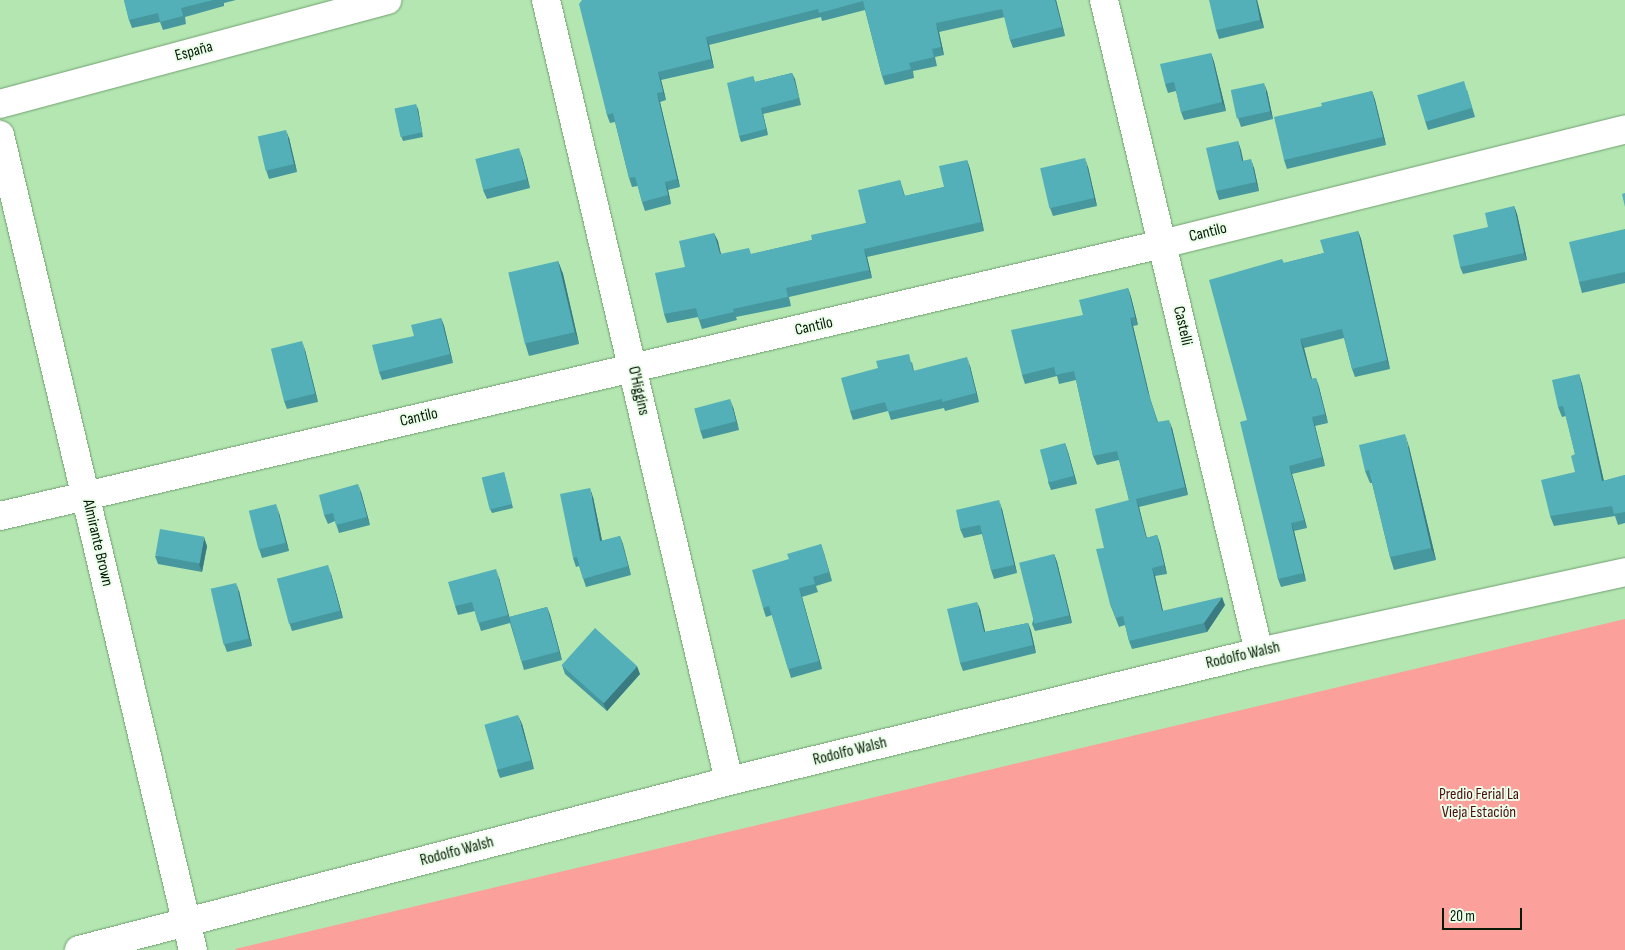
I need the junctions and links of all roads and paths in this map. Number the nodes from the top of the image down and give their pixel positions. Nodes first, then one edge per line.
1 (387, 0) edge
2 (546, 0) edge
3 (1104, 0) edge
4 (0, 104) edge
5 (1625, 129) edge
6 (0, 135) edge
7 (1162, 244) junction
8 (633, 370) junction
9 (85, 494) junction
10 (0, 516) edge
11 (1625, 572) edge
12 (1259, 652) junction
13 (729, 781) junction
14 (187, 923) junction
15 (79, 950) edge
16 (193, 950) edge

1 - 4 street, España
2 - 8 street, O'Higgins
3 - 7 street, Castelli
5 - 7 street, Cantilo
6 - 9 street, Almirante Brown
7 - 8 street, Cantilo
7 - 12 street, Castelli
8 - 9 street, Cantilo
8 - 13 street, O'Higgins
9 - 10 street, Cantilo
9 - 14 street, Almirante Brown
11 - 12 street, Rodolfo Walsh
12 - 13 street, Rodolfo Walsh
13 - 14 street, Rodolfo Walsh
14 - 15 street, Rodolfo Walsh
14 - 16 street, Almirante Brown

